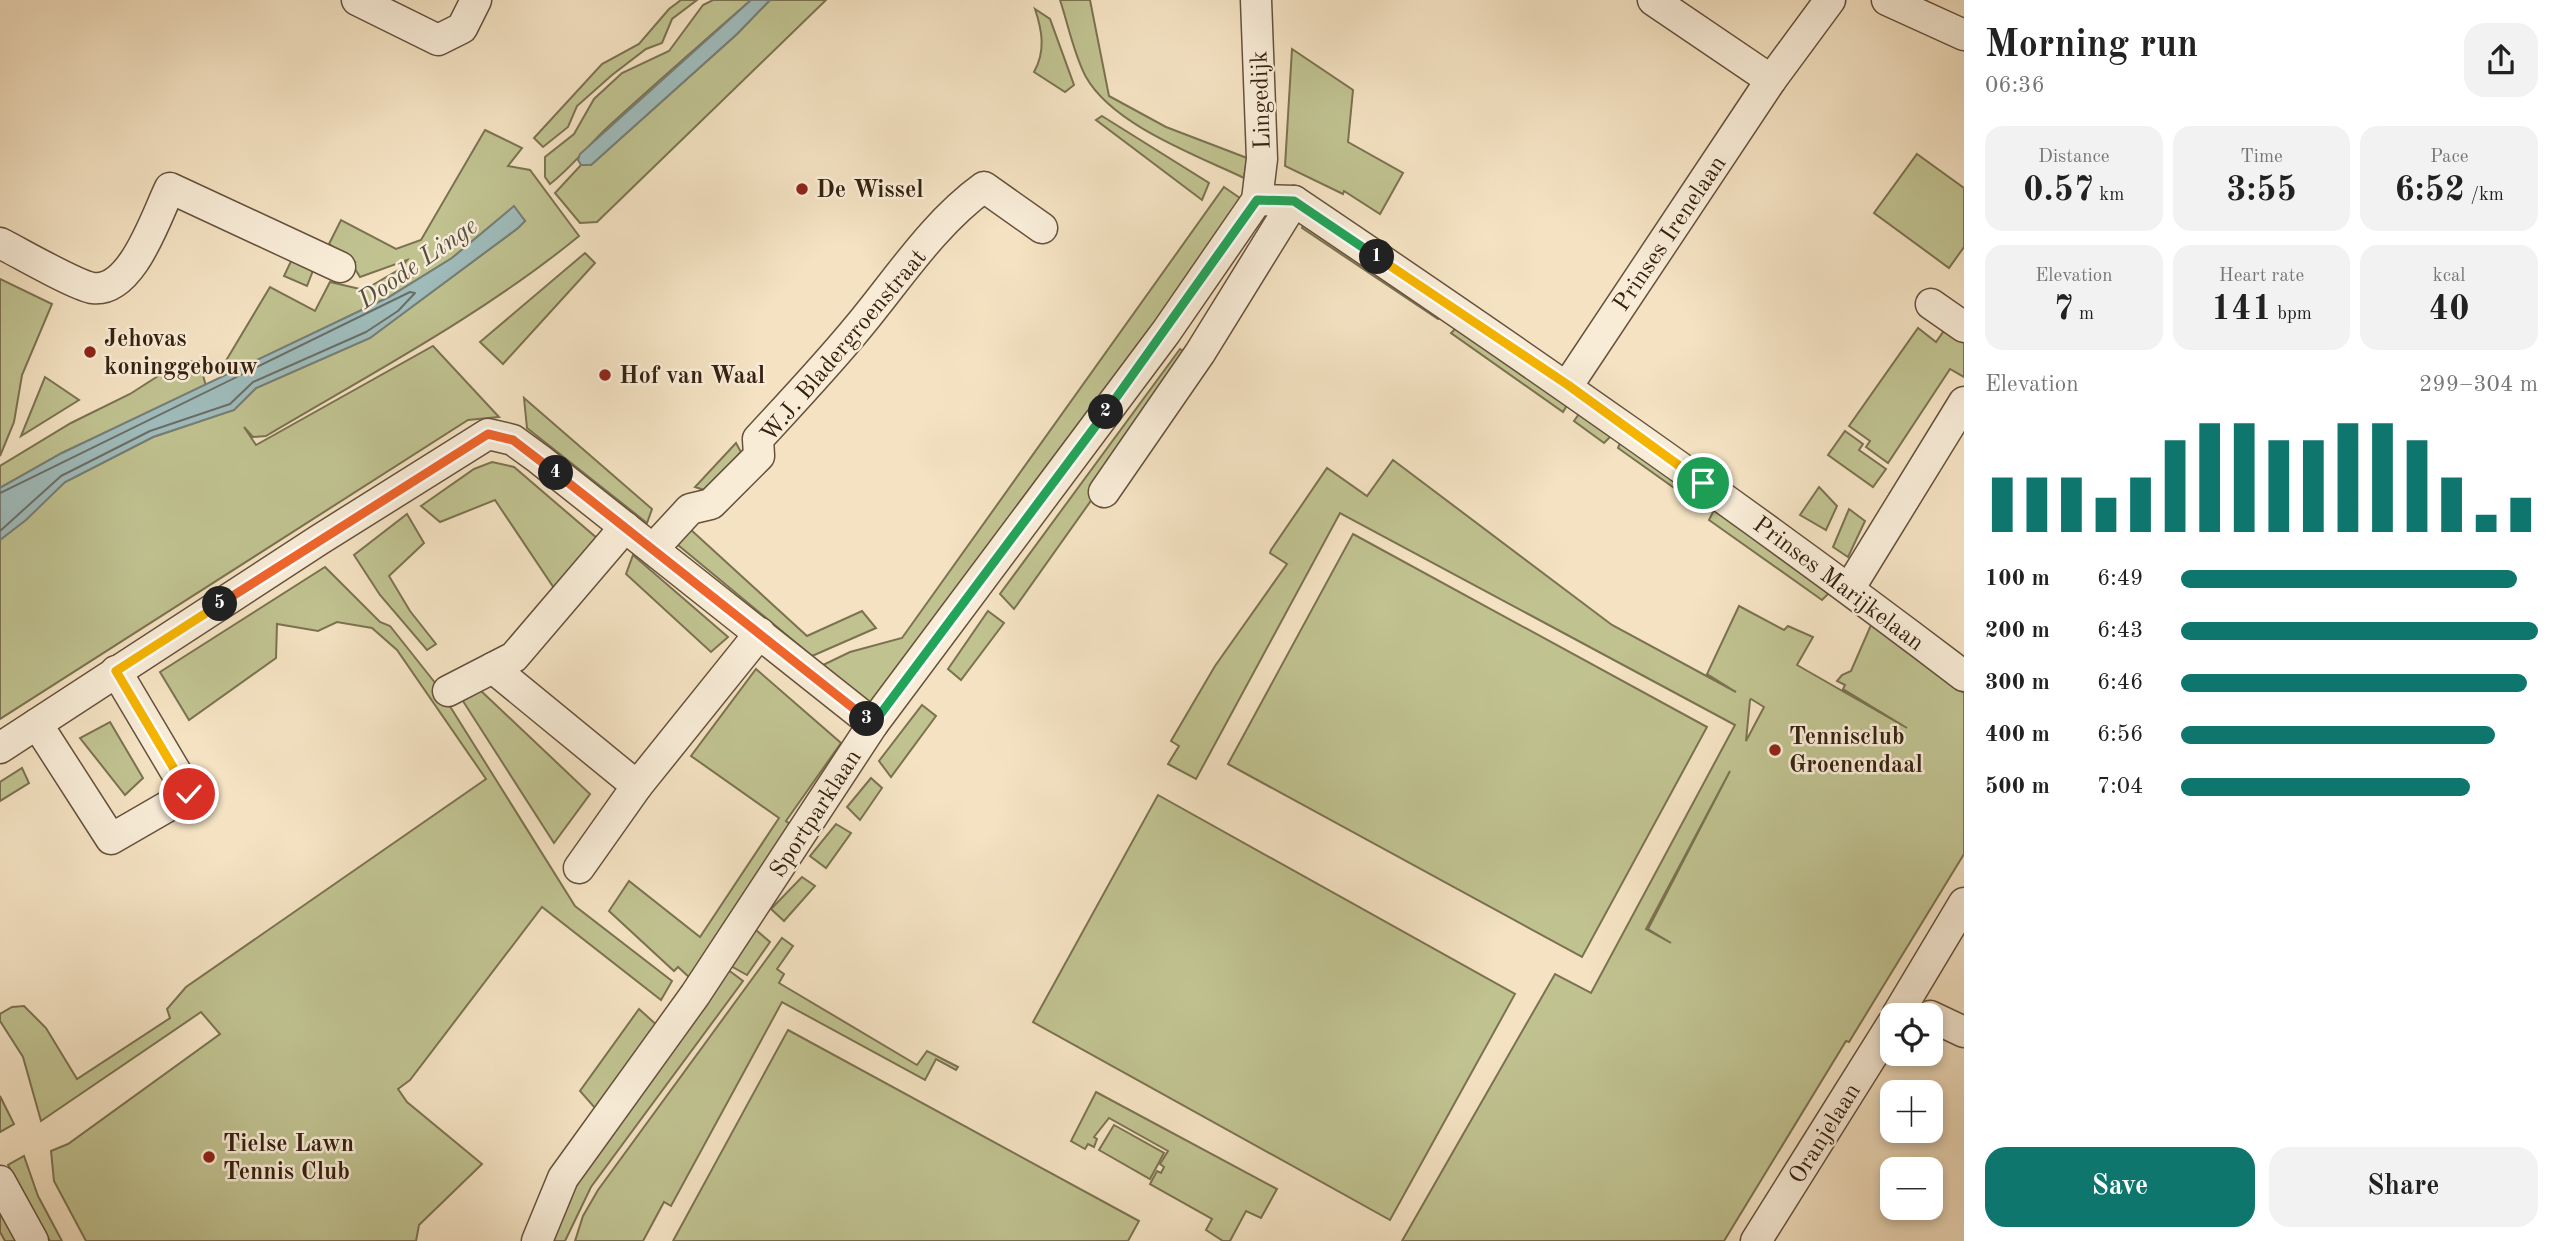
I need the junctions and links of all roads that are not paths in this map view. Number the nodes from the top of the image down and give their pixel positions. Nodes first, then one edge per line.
1 (357, 0) edge
2 (476, 0) edge
3 (1256, 0) edge
4 (1653, 0) edge
5 (1830, 0) edge
6 (1887, 0) edge
7 (1964, 35) edge
8 (1771, 80) junction
9 (1257, 200) junction
10 (1294, 201) junction
11 (1042, 228) dead end
12 (0, 243) edge
13 (340, 267) dead end
14 (1931, 304) dead end
15 (1964, 327) edge
16 (1166, 332) junction
17 (1200, 353) junction
18 (1568, 385) junction
19 (1964, 402) edge
20 (1104, 492) dead end
21 (625, 527) junction
22 (654, 548) junction
23 (1849, 589) junction
24 (760, 633) junction
25 (493, 668) junction
26 (116, 671) junction
27 (1964, 676) edge
28 (448, 691) dead end
29 (37, 724) junction
30 (873, 724) junction
31 (0, 748) edge
32 (637, 786) junction
33 (579, 868) dead end
34 (1964, 903) edge
35 (1917, 1003) edge
36 (1943, 1025) edge
37 (1964, 1032) edge
38 (1880, 1060) edge
39 (0, 1181) edge
40 (33, 1241) edge
41 (537, 1241) edge
42 (1756, 1241) edge

1 - 2 street
3 - 9 street, Lingedijk
4 - 8 street
5 - 8 street, Prinses Irenelaan
6 - 7 street
8 - 18 street, Prinses Irenelaan
9 - 10 street
9 - 16 street, Sportparklaan
10 - 17 street
10 - 18 street, Prinses Marijkelaan
11 - 22 street, W.J. Bladergroenstraat
12 - 13 street
14 - 15 street
16 - 17 street
16 - 30 street, Sportparklaan
17 - 20 street
18 - 23 street, Prinses Marijkelaan
19 - 23 street
21 - 22 street
21 - 25 street
21 - 26 street
22 - 24 street
23 - 27 street, Prinses Marijkelaan
24 - 30 street
24 - 32 street
25 - 28 street
25 - 32 street
26 - 29 street
26 - 29 street
29 - 31 street
30 - 41 street, Sportparklaan
32 - 33 street
34 - 35 street, Oranjelaan
36 - 37 street
38 - 42 street, Oranjelaan
39 - 40 street

